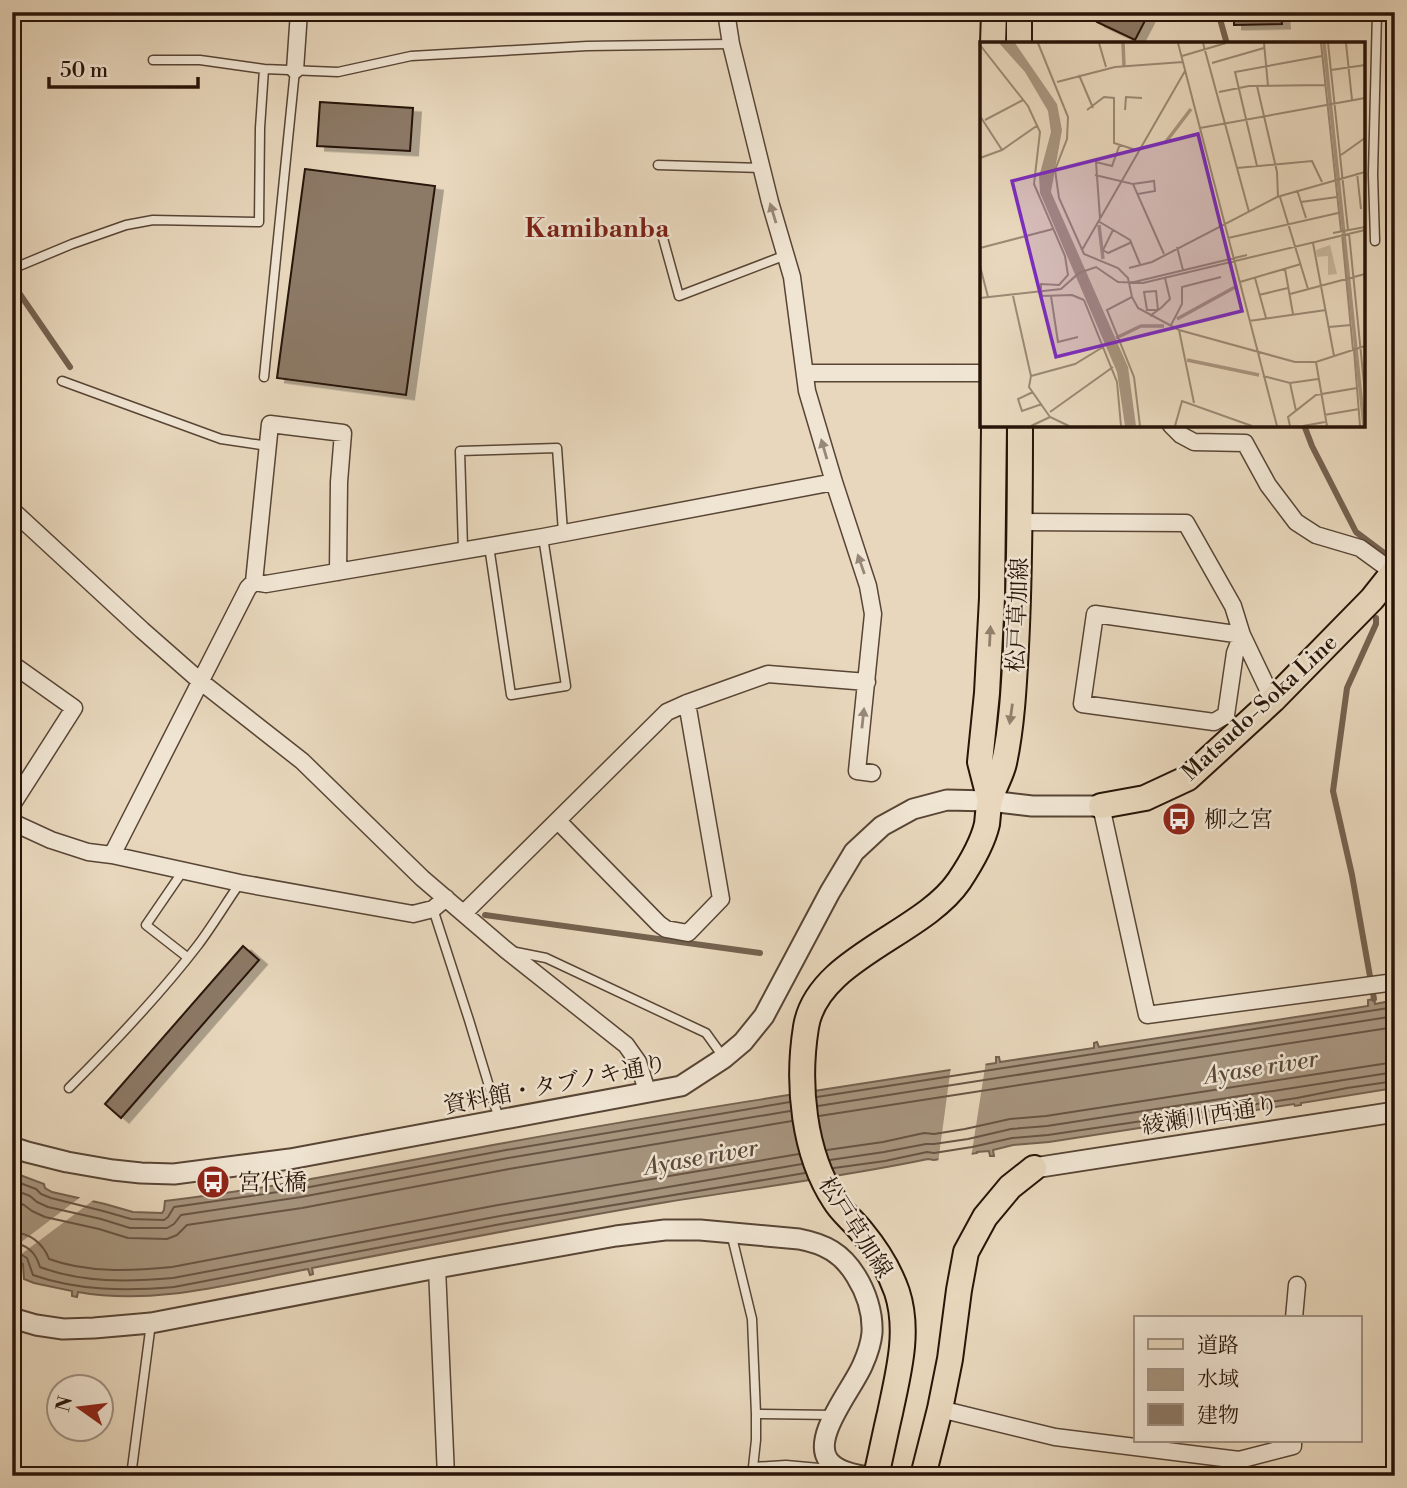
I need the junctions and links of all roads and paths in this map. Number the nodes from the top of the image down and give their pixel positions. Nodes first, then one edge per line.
1 (299, 12) edge
2 (726, 12) edge
3 (994, 12) edge
4 (1019, 12) edge
5 (1377, 12) edge
6 (993, 42) edge
7 (1019, 42) edge
8 (732, 44) junction
9 (153, 60) dead end
10 (264, 69) junction
11 (295, 70) junction
12 (657, 165) dead end
13 (762, 168) junction
14 (661, 231) dead end
15 (1375, 241) dead end
16 (786, 255) junction
17 (12, 270) edge
18 (805, 373) junction
19 (980, 373) edge
20 (264, 377) dead end
21 (62, 381) dead end
22 (993, 427) edge
23 (1020, 427) edge
24 (1173, 427) edge
25 (268, 446) junction
26 (834, 482) junction
27 (12, 509) edge
28 (1020, 523) junction
29 (563, 533) junction
30 (543, 537) junction
31 (489, 546) junction
32 (463, 549) junction
33 (1394, 571) edge
34 (338, 572) junction
35 (254, 582) junction
36 (1242, 635) junction
37 (12, 664) edge
38 (200, 681) junction
39 (867, 682) junction
40 (1273, 700) junction
41 (687, 703) junction
42 (872, 773) dead end
43 (990, 801) junction
44 (12, 805) edge
45 (1101, 807) junction
46 (12, 820) edge
47 (558, 821) junction
48 (112, 855) junction
49 (183, 870) junction
50 (240, 883) junction
51 (446, 898) junction
52 (433, 909) junction
53 (464, 913) junction
54 (506, 950) junction
55 (187, 957) junction
56 (1395, 982) edge
57 (724, 1058) junction
58 (69, 1088) dead end
59 (647, 1091) junction
60 (1395, 1112) edge
61 (499, 1119) junction
62 (12, 1147) edge
63 (1034, 1168) joint
64 (731, 1233) junction
65 (437, 1268) junction
66 (1297, 1285) dead end
67 (1294, 1316) edge
68 (14, 1319) edge
69 (151, 1323) junction
70 (12, 1347) edge
71 (940, 1409) junction
72 (757, 1414) junction
73 (834, 1415) junction
74 (1293, 1442) edge
75 (752, 1471) edge
76 (855, 1474) edge
77 (131, 1476) edge
78 (446, 1476) edge
79 (876, 1476) edge
80 (923, 1476) edge

1 - 11 street
2 - 8 street
3 - 6 main road
4 - 7 main road
5 - 15 lane
8 - 11 lane
8 - 13 street
9 - 10 lane
10 - 11 lane
10 - 17 lane
11 - 20 lane
12 - 13 lane
16 -> 13 street
14 - 16 lane
16 - 18 street
18 - 19 street
26 -> 18 street
21 - 25 lane
43 -> 22 main road, 松戸草加線
23 - 28 main road, 松戸草加線
24 - 33 street
25 - 34 street
25 - 35 street
26 - 29 street
39 -> 26 street
27 - 38 street
28 - 36 street
28 -> 43 main road, 松戸草加線
29 - 30 street
29 - 32 lane
30 - 31 street
30 - 31 lane
31 - 32 street
32 - 34 street
33 - 40 main road, Matsudo-Soka Line
34 - 35 street
35 - 38 street
36 - 36 street
36 - 40 street
37 - 44 street
38 - 48 street
38 - 51 street
39 - 41 street
42 -> 39 street
40 - 45 main road, Matsudo-Soka Line
41 - 47 street
41 - 47 street
43 - 45 street, 資料館・タブノキ通り
43 - 57 street, 資料館・タブノキ通り
43 - 79 main road, 松戸草加線
45 - 56 street
46 - 48 street
47 - 53 street
48 - 49 street
49 - 50 street
49 - 55 lane
50 - 52 street
50 - 55 lane
51 - 52 street
51 - 53 street
52 - 61 lane
53 - 54 street
54 - 57 lane
54 - 59 street
55 - 58 lane
57 - 59 street, 資料館・タブノキ通り
59 - 61 street, 資料館・タブノキ通り
60 - 63 street, 綾瀬川西通り
61 - 62 street, 資料館・タブノキ通り
63 - 71 main road
64 - 65 street
64 - 72 lane
64 - 73 street
65 - 69 street
65 - 78 street
66 - 67 street
68 - 69 street
68 - 70 lane
69 - 77 lane
71 - 74 street
71 - 80 main road
72 - 73 lane
72 - 75 lane
73 - 76 street
75 - 76 lane

